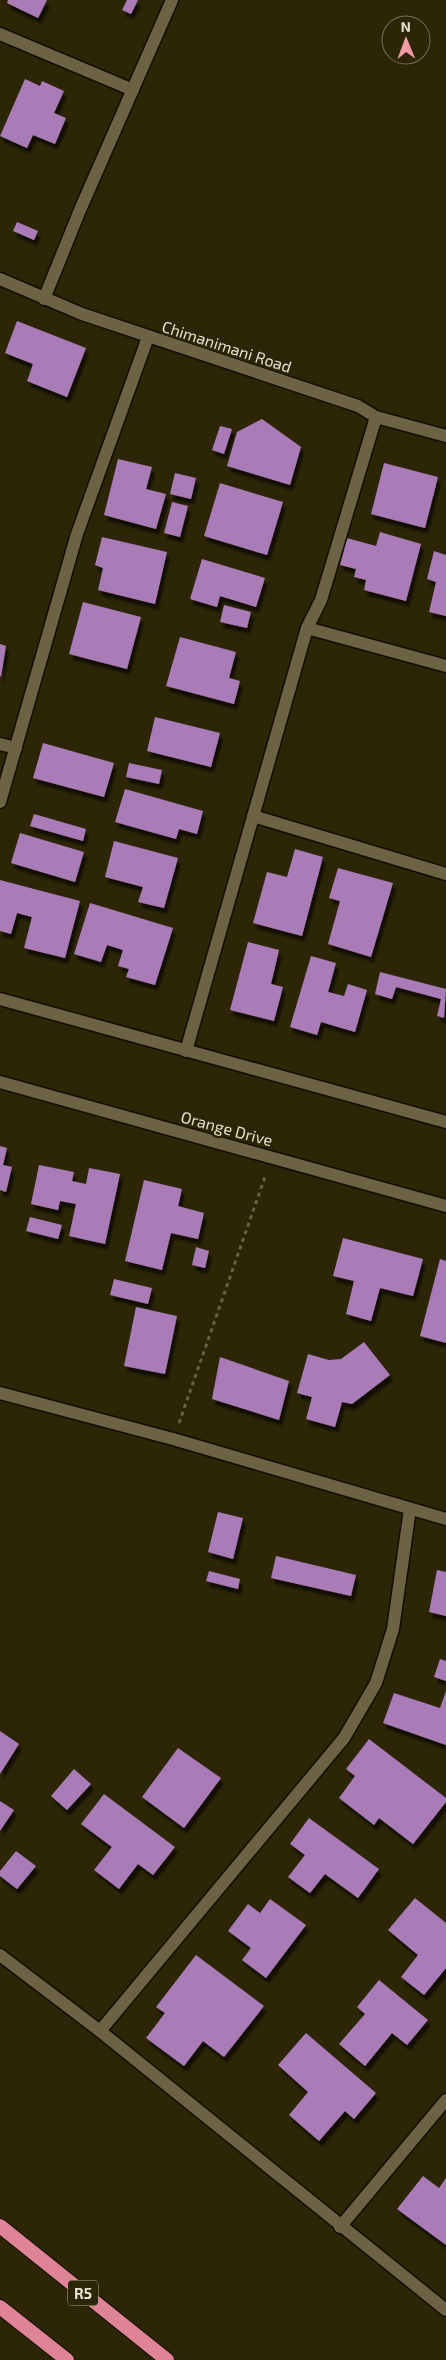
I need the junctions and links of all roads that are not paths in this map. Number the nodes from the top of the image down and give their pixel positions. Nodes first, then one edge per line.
1 (172, 0) edge
2 (0, 34) edge
3 (133, 90) junction
4 (0, 279) edge
5 (44, 299) junction
6 (148, 336) junction
7 (376, 417) junction
8 (446, 436) edge
9 (307, 628) junction
10 (446, 666) edge
11 (0, 744) edge
12 (16, 748) junction
13 (0, 802) edge
14 (253, 816) junction
15 (446, 874) edge
16 (0, 999) edge
17 (186, 1051) junction
18 (0, 1082) edge
19 (446, 1122) edge
20 (446, 1206) edge
21 (0, 1393) edge
22 (410, 1509) junction
23 (446, 1519) edge
24 (0, 1955) edge
25 (100, 2031) junction
26 (446, 2100) edge
27 (0, 2226) edge
28 (340, 2227) junction
29 (0, 2307) edge
30 (446, 2310) edge
31 (67, 2360) edge
32 (167, 2360) edge

1 - 3 street
2 - 3 street
3 - 5 street
4 - 5 street, Chimanimani Road
5 - 6 street, Chimanimani Road
6 - 7 street, Chimanimani Road
6 - 12 street
7 - 8 street, Chimanimani Road
7 - 9 street
9 - 10 street
9 - 14 street
11 - 12 street
12 - 13 street
14 - 15 street
14 - 17 street
16 - 17 street
17 - 19 street
18 - 20 street, Orange Drive
21 - 22 street
22 - 23 street
22 - 25 street
24 - 25 street
25 - 28 street
26 - 28 street
27 - 32 highway, R5
28 - 30 street
29 - 31 highway

